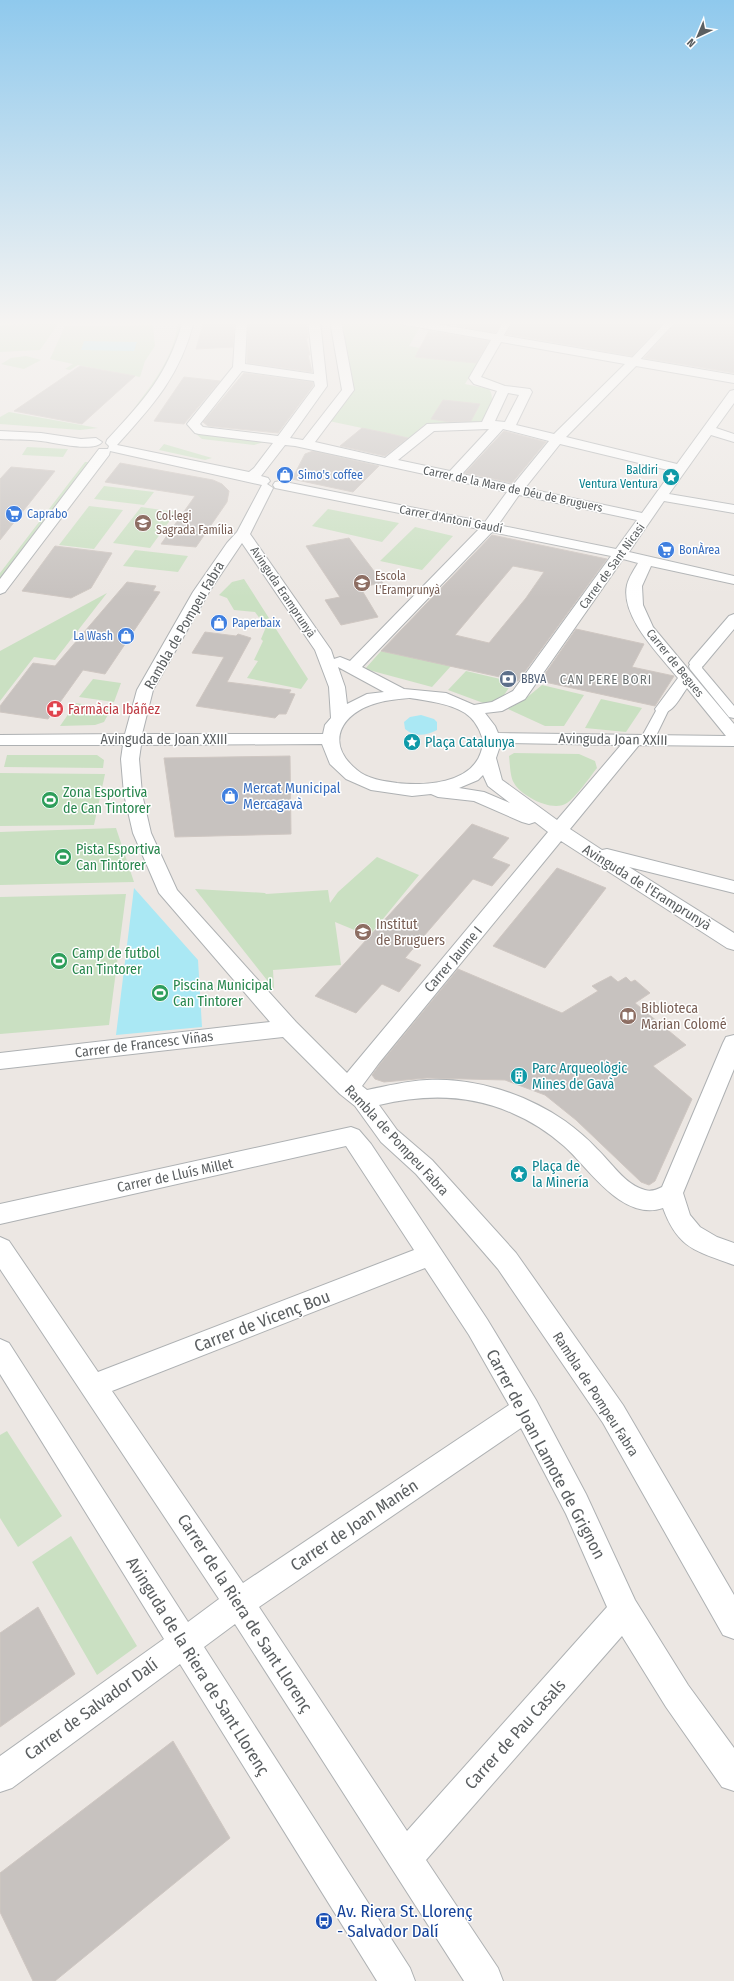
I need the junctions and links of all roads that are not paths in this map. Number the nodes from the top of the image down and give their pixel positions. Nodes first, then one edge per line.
1 (133, 413) edge
2 (202, 413) edge
3 (302, 413) edge
4 (331, 413) edge
5 (492, 413) edge
6 (512, 413) edge
7 (582, 413) edge
8 (721, 413) edge
9 (115, 422) dead end
10 (505, 425) junction
11 (486, 426) junction
12 (710, 430) junction
13 (0, 435) edge
14 (558, 438) junction
15 (734, 438) edge
16 (282, 440) junction
17 (308, 444) junction
18 (96, 447) junction
19 (388, 462) junction
20 (681, 469) junction
21 (452, 476) junction
22 (260, 482) junction
23 (515, 491) junction
24 (662, 497) junction
25 (734, 509) edge
26 (646, 518) junction
27 (489, 527) junction
28 (243, 534) junction
29 (621, 554) junction
30 (647, 561) junction
31 (734, 580) edge
32 (0, 589) edge
33 (734, 619) edge
34 (323, 650) junction
35 (697, 663) joint
36 (351, 669) junction
37 (687, 678) junction
38 (400, 693) junction
39 (663, 709) joint
40 (472, 710) junction
41 (734, 714) edge
42 (339, 717) junction
43 (734, 735) edge
44 (493, 738) junction
45 (0, 740) edge
46 (134, 740) junction
47 (328, 740) junction
48 (640, 740) junction
49 (734, 741) edge
50 (488, 759) junction
51 (426, 790) junction
52 (554, 828) junction
53 (589, 850) junction
54 (734, 887) edge
55 (734, 943) edge
56 (288, 1028) junction
57 (734, 1043) edge
58 (0, 1061) edge
59 (360, 1099) junction
60 (389, 1136) junction
61 (357, 1144) junction
62 (671, 1193) junction
63 (0, 1214) edge
64 (0, 1248) edge
65 (734, 1254) edge
66 (430, 1255) junction
67 (0, 1351) edge
68 (94, 1386) junction
69 (526, 1409) junction
70 (239, 1603) junction
71 (624, 1610) junction
72 (734, 1624) edge
73 (183, 1643) junction
74 (734, 1775) edge
75 (0, 1776) edge
76 (405, 1858) junction
77 (397, 1981) edge
78 (485, 1981) edge

1 - 18 street
2 - 16 street, Carrer de la Mare de Déu de Bruguers
3 - 16 street, Rambla de Pompeu Fabra
4 - 17 street
5 - 11 street
6 - 10 street
7 - 14 street
8 - 12 street, Carrer de Sant Nicasi
9 - 18 street
10 - 11 street
10 - 14 street
10 - 21 street
11 - 19 street
12 - 15 street
12 - 20 street, Carrer de Sant Nicasi
13 - 18 street
14 - 20 street
14 - 23 street
16 - 17 street, Carrer de la Mare de Déu de Bruguers
16 - 22 street, Rambla de Pompeu Fabra
17 - 19 street, Carrer de la Mare de Déu de Bruguers
18 - 22 street
18 - 32 street
19 - 21 street, Carrer de la Mare de Déu de Bruguers
20 - 24 street, Carrer de Sant Nicasi
21 - 23 street, Carrer de la Mare de Déu de Bruguers
22 - 27 street, Carrer d'Antoni Gaudí
22 - 28 street, Rambla de Pompeu Fabra
23 - 26 street, Carrer de la Mare de Déu de Bruguers
23 - 27 street
24 - 25 street
24 - 26 street, Carrer de Sant Nicasi
26 - 29 street, Carrer de Sant Nicasi
27 - 29 street, Carrer d'Antoni Gaudí
27 - 36 street
28 - 34 street, Avinguda Eramprunyà
28 - 46 street, Rambla de Pompeu Fabra
29 - 30 street, Carrer d'Antoni Gaudí
29 - 40 street, Carrer de Sant Nicasi
30 - 31 street, Carrer d'Antoni Gaudí
30 - 37 street, Carrer de Begues
33 - 35 street
34 - 36 street
34 - 42 street
35 - 41 street
36 - 38 street
37 - 39 street
37 - 43 street, Carrer de Begues
38 - 40 street
38 - 42 street
39 - 48 street
40 - 44 street
42 - 47 street
44 - 48 street, Avinguda Joan XXIII
44 - 50 street
45 - 46 street, Avinguda de Joan XXIII
46 - 47 street, Avinguda de Joan XXIII
46 - 56 street, Rambla de Pompeu Fabra
47 - 51 street
48 - 49 street, Avinguda Joan XXIII
48 - 52 street, Carrer Jaume I
50 - 51 street
50 - 52 street, Avinguda de l'Eramprunyà
51 - 52 street, Avinguda de l'Eramprunyà
52 - 52 street
52 - 53 street, Avinguda de l'Eramprunyà
52 - 59 street, Carrer Jaume I
53 - 54 street
53 - 55 street, Avinguda de l'Eramprunyà
56 - 58 street, Carrer de Francesc Viñas
56 - 59 street, Rambla de Pompeu Fabra
57 - 62 street
59 - 60 street, Rambla de Pompeu Fabra
59 - 61 street, Carrer Jaume I
59 - 62 street
60 - 61 street, Carrer de Lluís Millet
60 - 72 street, Rambla de Pompeu Fabra
61 - 63 street, Carrer de Lluís Millet
61 - 66 street, Carrer de Joan Lamote de Grignon
62 - 65 street
64 - 68 street, Carrer de la Riera de Sant Llorenç
66 - 68 street, Carrer de Vicenç Bou
66 - 69 street, Carrer de Joan Lamote de Grignon
67 - 73 street, Avinguda de la Riera de Sant Llorenç
68 - 70 street, Carrer de la Riera de Sant Llorenç
69 - 70 street, Carrer de Joan Manén
69 - 71 street, Carrer de Joan Lamote de Grignon
70 - 73 street, Carrer de Joan Manén
70 - 76 street, Carrer de la Riera de Sant Llorenç
71 - 74 street, Carrer de Joan Lamote de Grignon
71 - 76 street, Carrer de Pau Casals
73 - 75 street, Carrer de Salvador Dalí
73 - 77 street, Avinguda de la Riera de Sant Llorenç
76 - 78 street, Carrer de la Riera de Sant Llorenç

